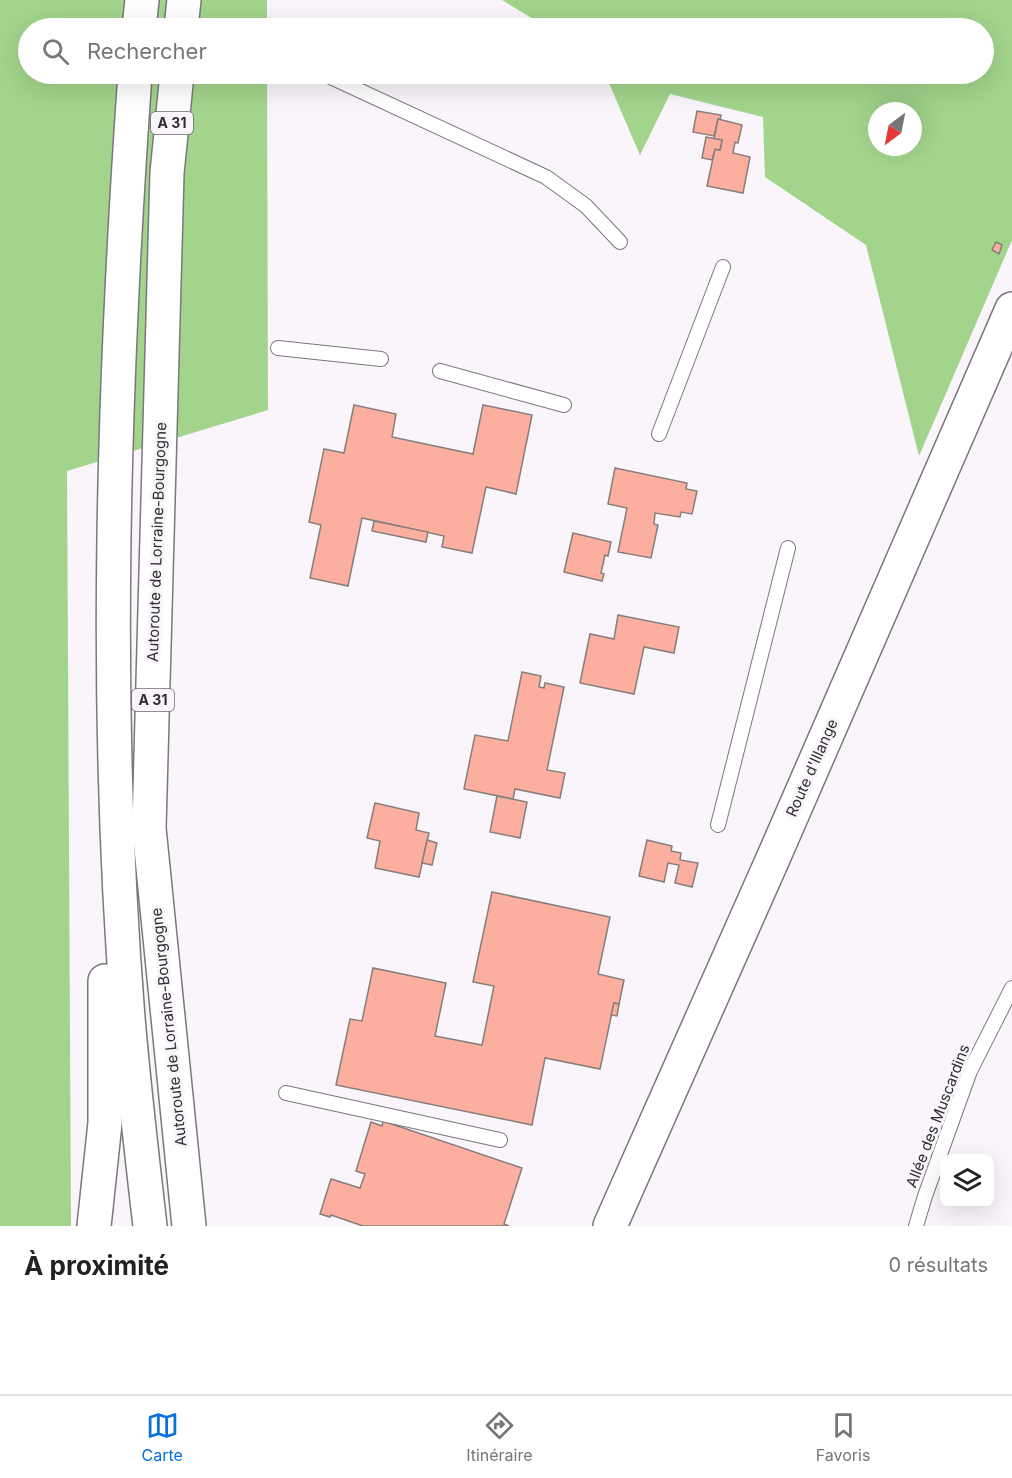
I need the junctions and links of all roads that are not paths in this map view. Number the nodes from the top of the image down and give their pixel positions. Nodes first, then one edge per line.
1 (142, 0) edge
2 (184, 0) edge
3 (140, 18) edge
4 (182, 18) edge
5 (134, 84) edge
6 (176, 84) edge
7 (346, 84) edge
8 (620, 242) dead end
9 (723, 267) dead end
10 (1012, 309) edge
11 (278, 348) dead end
12 (381, 359) dead end
13 (440, 370) dead end
14 (564, 405) dead end
15 (659, 434) dead end
16 (788, 548) dead end
17 (718, 825) dead end
18 (121, 900) junction
19 (1012, 988) edge
20 (286, 1093) dead end
21 (500, 1140) dead end
22 (94, 1226) edge
23 (150, 1226) edge
24 (189, 1226) edge
25 (610, 1226) edge
26 (916, 1226) edge

1 - 3 main road
2 - 4 main road
5 - 18 main road, A 31
6 - 24 main road, Autoroute de Lorraine-Bourgogne / A 31
7 - 8 lane
9 - 15 lane
10 - 25 main road, Route d'Illange
11 - 12 lane
13 - 14 lane
16 - 17 lane
18 - 22 main road
18 - 23 main road, A 31
19 - 26 lane, Allée des Muscardins
20 - 21 lane

